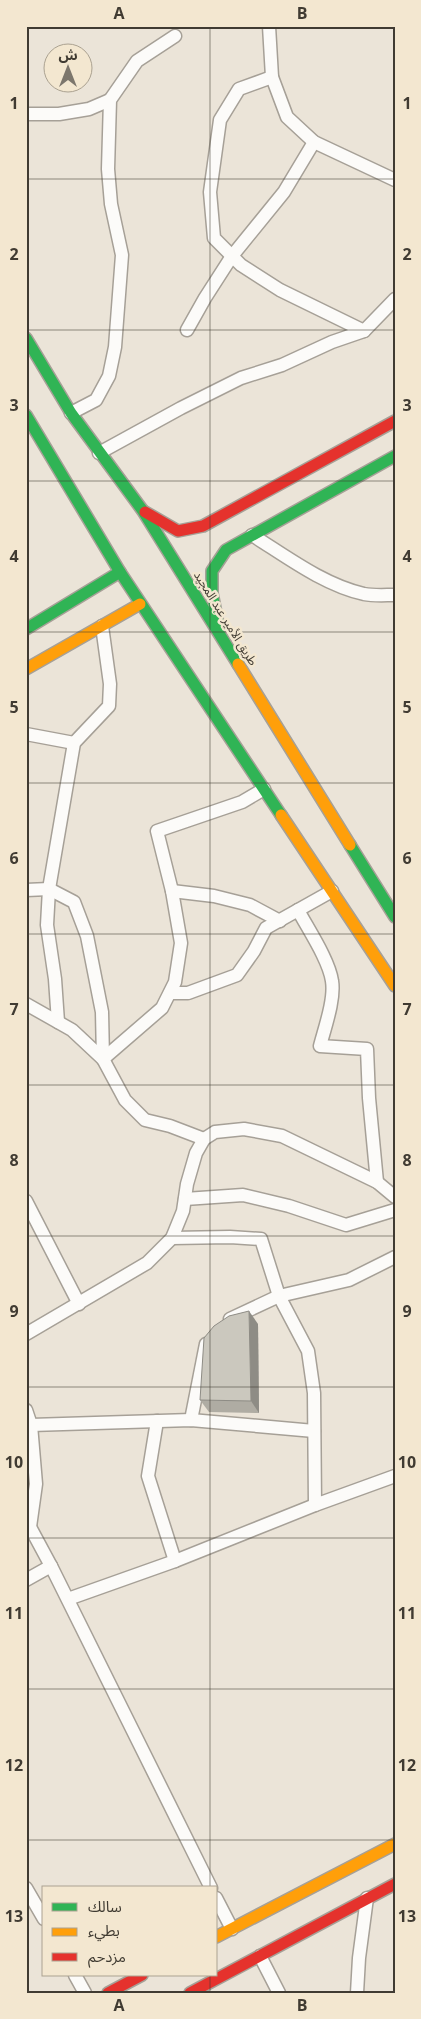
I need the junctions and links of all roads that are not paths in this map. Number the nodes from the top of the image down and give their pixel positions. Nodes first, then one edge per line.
1 (269, 26) edge
2 (175, 36) dead end
3 (272, 77) junction
4 (110, 100) junction
5 (26, 114) edge
6 (314, 142) junction
7 (395, 180) edge
8 (232, 256) junction
9 (395, 299) edge
10 (186, 330) dead end
11 (364, 331) junction
12 (26, 338) edge
13 (71, 413) junction
14 (26, 415) edge
15 (395, 421) edge
16 (99, 454) junction
17 (395, 456) edge
18 (143, 511) junction
19 (252, 535) junction
20 (120, 572) junction
21 (395, 596) edge
22 (140, 604) junction
23 (102, 626) junction
24 (26, 629) edge
25 (221, 635) junction
26 (26, 669) edge
27 (26, 734) edge
28 (74, 743) junction
29 (264, 789) junction
30 (48, 888) junction
31 (26, 890) edge
32 (172, 891) junction
33 (332, 891) junction
34 (298, 910) junction
35 (395, 917) edge
36 (280, 920) junction
37 (395, 986) edge
38 (170, 993) junction
39 (26, 1004) edge
40 (58, 1022) junction
41 (103, 1059) junction
42 (204, 1139) junction
43 (377, 1182) junction
44 (395, 1197) edge
45 (185, 1199) junction
46 (26, 1201) edge
47 (395, 1210) edge
48 (172, 1238) junction
49 (395, 1257) edge
50 (279, 1296) junction
51 (79, 1304) junction
52 (26, 1334) edge
53 (26, 1410) edge
54 (191, 1420) junction
55 (157, 1421) junction
56 (31, 1425) junction
57 (314, 1431) junction
58 (395, 1476) edge
59 (315, 1505) junction
60 (28, 1526) edge
61 (174, 1561) junction
62 (51, 1566) junction
63 (26, 1580) edge
64 (68, 1599) junction
65 (395, 1844) edge
66 (395, 1884) edge
67 (210, 1886) edge
68 (26, 1888) edge
69 (367, 1898) junction
70 (218, 1902) edge
71 (42, 1916) edge
72 (232, 1929) junction
73 (218, 1936) edge
74 (260, 1956) junction
75 (76, 1976) edge
76 (140, 1976) edge
77 (85, 1993) edge
78 (108, 1993) edge
79 (190, 1993) edge
80 (279, 1993) edge
81 (356, 1993) edge

1 - 3 street
2 - 4 street
3 - 6 street
3 - 8 street
4 - 5 street
4 - 13 street
6 - 7 street
6 - 8 street
8 - 10 street
8 - 11 street
9 - 11 street
11 - 16 street
12 - 13 main road, طريق الأمير عبد المجيد
13 - 16 main road, طريق الأمير عبد المجيد
14 - 20 main road
15 - 18 main road
16 - 18 main road, طريق الأمير عبد المجيد
17 - 19 main road
18 - 25 main road, طريق الأمير عبد المجيد
19 - 21 street
19 - 25 main road
20 - 22 main road
20 - 24 main road
22 - 23 main road
22 - 29 main road
23 - 26 main road
23 - 28 street
25 - 35 main road, طريق الأمير عبد المجيد
27 - 28 street
28 - 30 street
29 - 32 street
29 - 33 main road
30 - 31 street
30 - 40 street
30 - 41 street
32 - 36 street
32 - 38 street
33 - 34 street
33 - 37 main road
34 - 36 street
34 - 43 street
36 - 38 street
38 - 41 street
39 - 40 street
40 - 41 street
41 - 42 street
42 - 43 street
42 - 45 street
43 - 44 street
45 - 47 street
45 - 48 street
46 - 51 street
48 - 50 street
48 - 51 street
49 - 50 street
50 - 54 street
50 - 57 street
51 - 52 street
53 - 56 street
54 - 55 street
54 - 57 street
55 - 56 street
55 - 61 street
56 - 60 street
57 - 59 street
58 - 59 street
59 - 61 street
60 - 62 street
61 - 64 street
62 - 63 street
62 - 64 street
64 - 67 street
65 - 72 main road
66 - 69 main road
68 - 71 street
69 - 74 main road
69 - 81 street
70 - 72 street
72 - 73 main road
74 - 79 main road
74 - 80 street
75 - 77 street
76 - 78 main road

